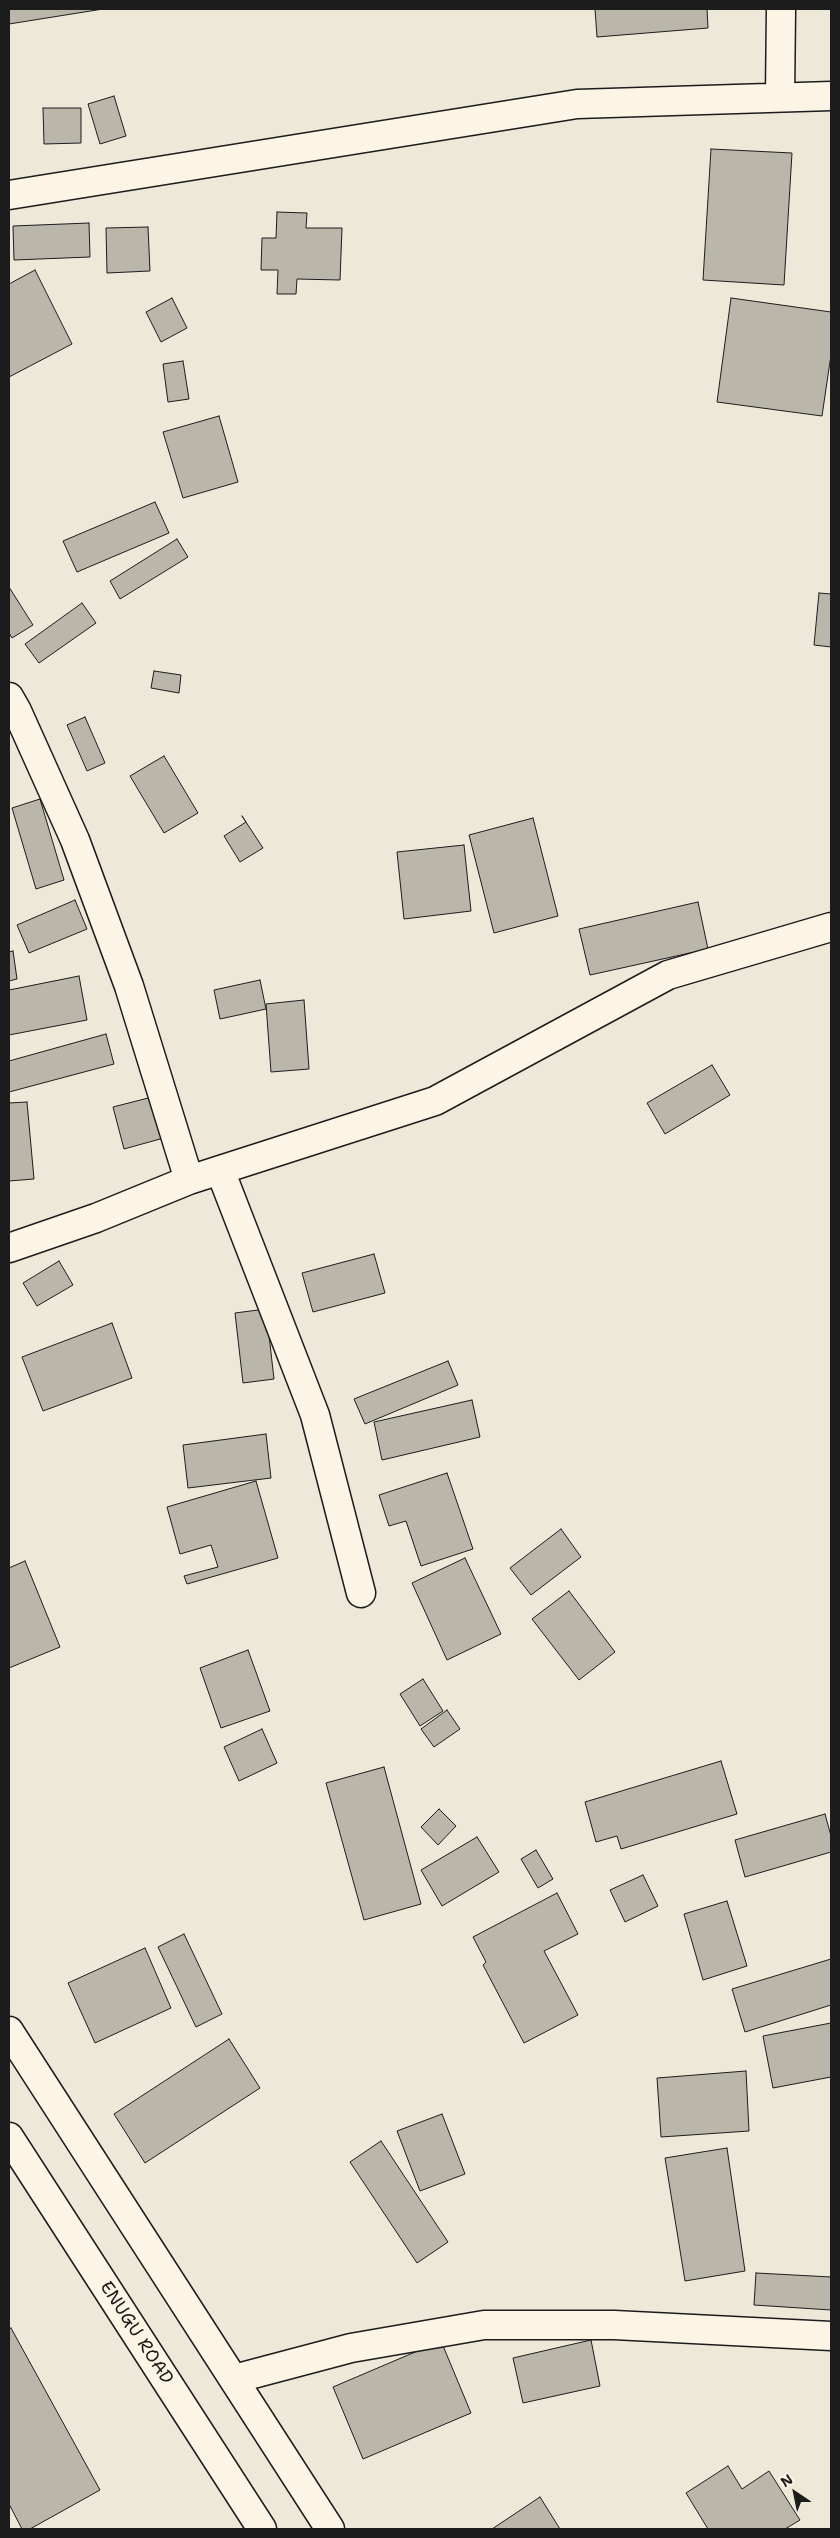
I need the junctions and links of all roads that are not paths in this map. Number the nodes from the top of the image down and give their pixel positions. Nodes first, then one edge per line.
1 (781, 9) edge
2 (831, 96) edge
3 (780, 97) junction
4 (9, 196) edge
5 (9, 697) edge
6 (831, 926) edge
7 (220, 1170) junction
8 (189, 1180) junction
9 (9, 1248) edge
10 (361, 1593) dead end
11 (9, 2031) edge
12 (9, 2137) edge
13 (831, 2336) edge
14 (234, 2379) junction
15 (262, 2529) edge
16 (330, 2529) edge

1 - 3 street
2 - 3 street
3 - 4 street
5 - 8 street
6 - 7 street
7 - 8 street
7 - 10 street
8 - 9 street
11 - 14 street
12 - 15 street, ENUGU ROAD
13 - 14 street
14 - 16 street

